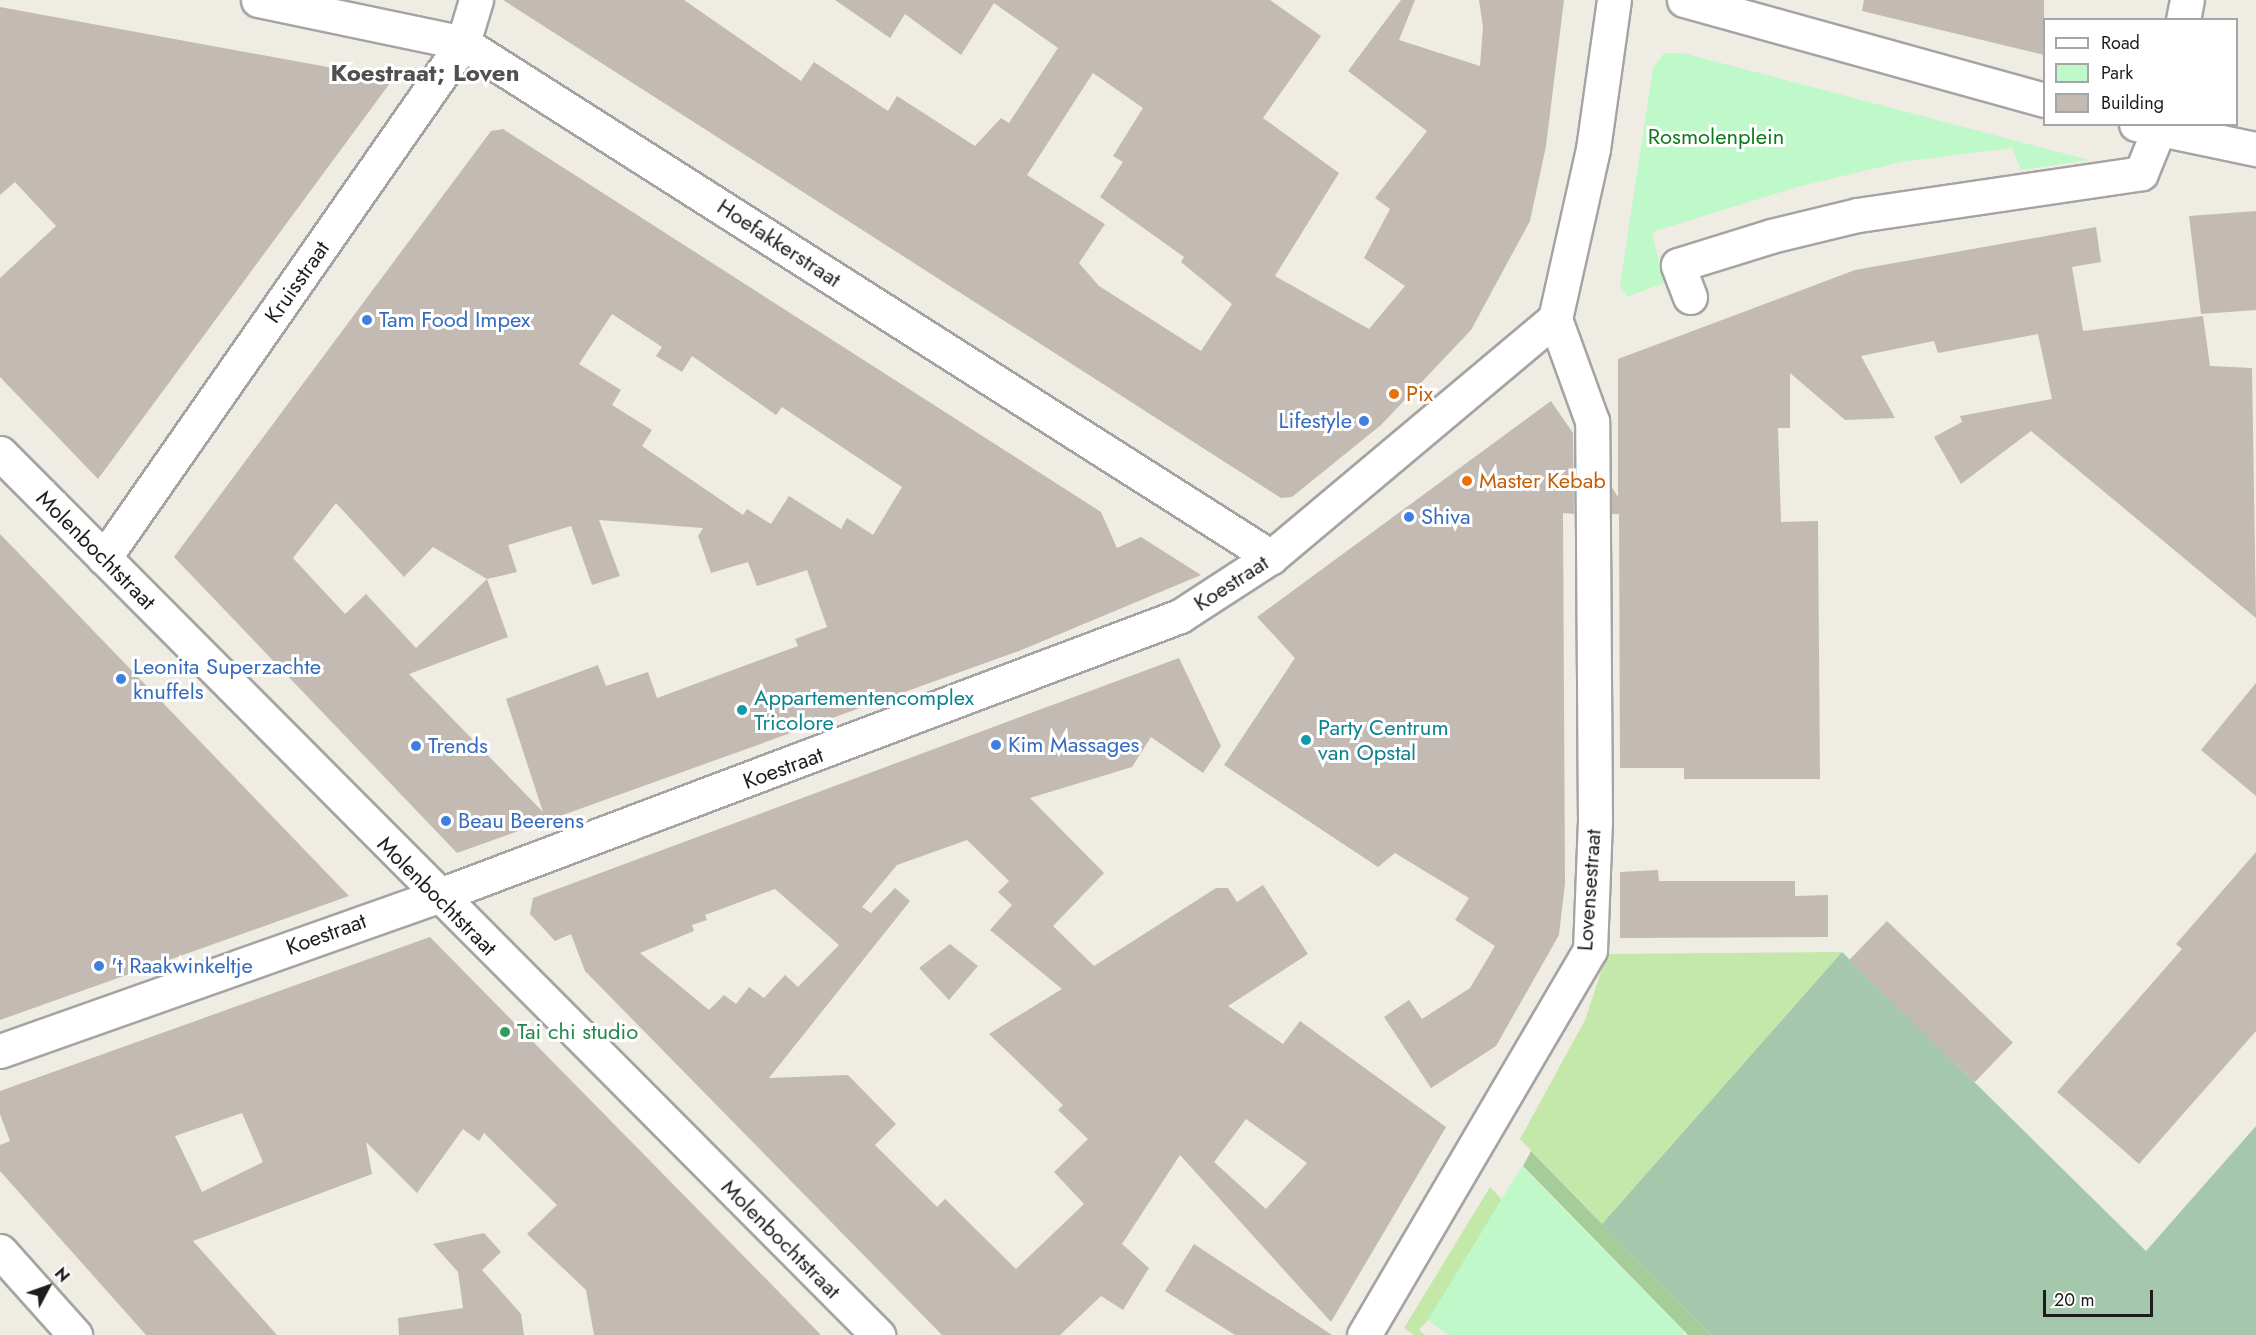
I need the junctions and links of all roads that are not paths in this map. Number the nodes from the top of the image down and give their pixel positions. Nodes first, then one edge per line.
1 (258, 0) edge
2 (476, 0) edge
3 (1614, 0) edge
4 (1684, 0) edge
5 (2187, 0) edge
6 (2183, 18) edge
7 (463, 43) junction
8 (2043, 100) edge
9 (2152, 126) edge
10 (2256, 149) edge
11 (1690, 297) dead end
12 (1555, 319) junction
13 (0, 453) edge
14 (1271, 557) junction
15 (104, 558) junction
16 (437, 896) junction
17 (0, 1051) edge
18 (0, 1251) edge
19 (875, 1334) edge
20 (75, 1335) edge
21 (1364, 1335) edge

1 - 7 street, Hoefakkerstraat
2 - 7 street, Kruisstraat
3 - 12 street
4 - 8 street
5 - 6 street
7 - 14 street, Hoefakkerstraat
7 - 15 street, Kruisstraat
9 - 10 street
9 - 11 street
12 - 14 street, Koestraat
12 - 21 street, Lovensestraat
13 - 15 street, Molenbochtstraat
14 - 16 street, Koestraat
15 - 16 street, Molenbochtstraat
16 - 17 street, Koestraat
16 - 19 street, Molenbochtstraat
18 - 20 street

